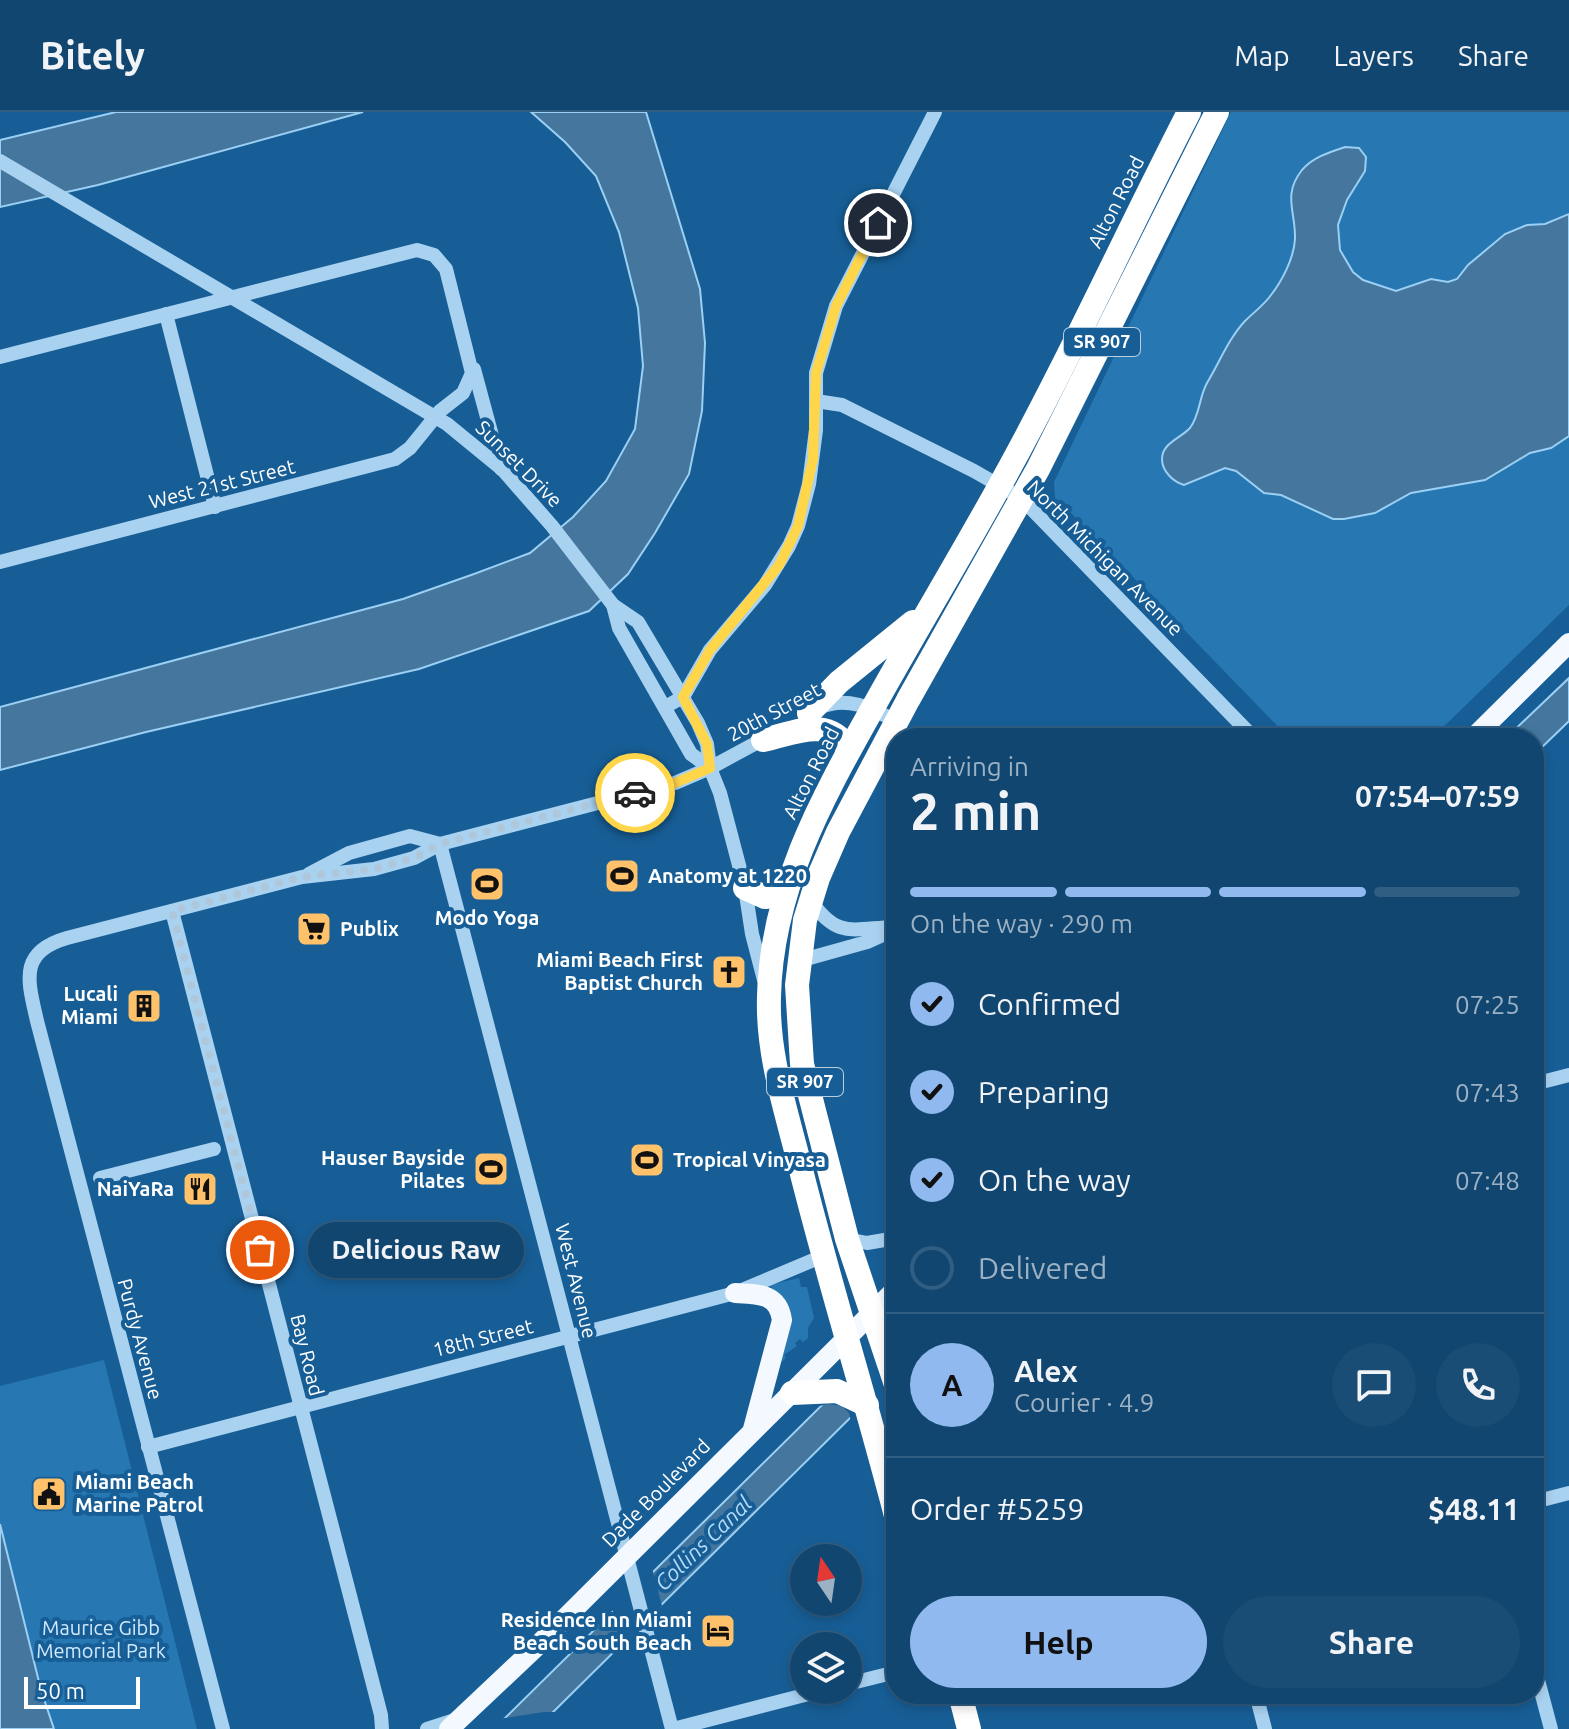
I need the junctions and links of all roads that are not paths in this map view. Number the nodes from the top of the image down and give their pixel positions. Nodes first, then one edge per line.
1 (935, 112) edge
2 (1189, 112) edge
3 (1210, 115) edge
4 (0, 161) edge
5 (234, 296) junction
6 (166, 314) junction
7 (0, 357) edge
8 (471, 362) junction
9 (816, 401) junction
10 (435, 416) junction
11 (502, 469) junction
12 (1000, 485) junction
13 (1021, 498) junction
14 (215, 507) junction
15 (0, 562) edge
16 (613, 605) junction
17 (927, 610) junction
18 (650, 642) junction
19 (1569, 643) edge
20 (633, 652) junction
21 (683, 697) junction
22 (665, 707) junction
23 (872, 709) junction
24 (809, 713) junction
25 (896, 721) junction
26 (892, 728) edge
27 (1244, 728) edge
28 (1483, 728) edge
29 (763, 740) junction
30 (886, 740) edge
31 (849, 750) junction
32 (710, 768) junction
33 (440, 844) junction
34 (302, 877) junction
35 (745, 888) junction
36 (784, 895) junction
37 (811, 901) junction
38 (172, 911) junction
39 (886, 928) edge
40 (886, 933) edge
41 (34, 958) joint
42 (799, 961) junction
43 (769, 997) junction
44 (1569, 1075) edge
45 (1544, 1081) edge
46 (214, 1149) dead end
47 (100, 1178) dead end
48 (847, 1239) junction
49 (886, 1240) edge
50 (823, 1256) junction
51 (735, 1293) junction
52 (886, 1299) edge
53 (873, 1312) junction
54 (569, 1336) junction
55 (847, 1338) junction
56 (886, 1350) edge
57 (792, 1393) junction
58 (300, 1406) junction
59 (867, 1407) junction
60 (752, 1433) junction
61 (148, 1447) junction
62 (886, 1478) edge
63 (1569, 1493) edge
64 (1544, 1499) edge
65 (625, 1556) junction
66 (886, 1674) edge
67 (862, 1680) edge
68 (790, 1699) edge
69 (1544, 1703) edge
70 (963, 1704) edge
71 (1259, 1704) edge
72 (382, 1722) edge
73 (456, 1723) edge
74 (223, 1729) edge
75 (396, 1729) edge
76 (427, 1729) edge
77 (672, 1729) edge
78 (969, 1729) edge
79 (1265, 1729) edge
80 (1551, 1729) edge

1 - 9 street
2 - 12 highway, Alton Road / SR 907
3 - 13 highway, SR 907
4 - 5 street, Sunset Drive
5 - 6 street
5 - 8 street
5 - 10 street, Sunset Drive
6 - 7 street
6 - 14 street
8 - 10 street, West 21st Street
8 - 11 street
9 - 12 street, North Michigan Avenue
9 - 21 street
10 - 11 street, Sunset Drive
10 - 14 street, West 21st Street
11 - 16 street, Sunset Drive
12 - 13 street, North Michigan Avenue
12 - 17 highway, Alton Road / SR 907
13 - 25 highway, SR 907
13 - 27 street, North Michigan Avenue
14 - 15 street, West 21st Street
16 - 18 street, Sunset Drive
16 - 20 street
17 - 23 highway, Alton Road / SR 907
17 - 24 highway
18 - 20 street
18 - 21 street, Sunset Drive
19 - 28 main road
20 - 22 street
21 - 22 street
21 - 32 street, Sunset Drive
22 - 32 street
23 - 24 street, 20th Street
23 - 25 street, 20th Street
23 - 31 highway, Alton Road / SR 907
24 - 29 street, 20th Street
25 - 26 highway, SR 907
29 - 31 highway
29 - 32 street, 20th Street
30 - 37 highway, SR 907
31 - 36 highway, Alton Road / SR 907
32 - 33 street, 20th Street
32 - 35 street, Sunset Drive
33 - 34 street, 20th Street
33 - 34 street, 20th Street
33 - 54 street, West Avenue
34 - 38 street, 20th Street
35 - 36 highway
35 - 43 street, Sunset Drive
36 - 43 highway, Alton Road / SR 907
37 - 39 street
37 - 42 highway, SR 907
38 - 41 street, 20th Street
38 - 58 street, Bay Road
40 - 42 street
41 - 61 street, Purdy Avenue
42 - 48 highway, SR 907
43 - 50 highway, Alton Road / SR 907
44 - 45 street
46 - 47 street
48 - 49 street
48 - 53 highway, SR 907
50 - 51 street, 18th Street
50 - 55 highway, Alton Road / SR 907
51 - 54 street, 18th Street
51 - 60 main road
52 - 53 main road, Dade Boulevard
53 - 55 main road, Dade Boulevard
53 - 56 highway, SR 907
54 - 58 street, 18th Street
54 - 65 street, West Avenue
55 - 57 main road, Dade Boulevard
55 - 59 highway, Alton Road / SR 907
57 - 59 highway
57 - 60 main road, Dade Boulevard
58 - 61 street, 18th Street
58 - 72 street, Bay Road
59 - 62 highway, Alton Road / SR 907
60 - 65 main road, Dade Boulevard
61 - 74 street, Purdy Avenue
63 - 64 street
65 - 73 main road, Dade Boulevard
65 - 77 street, West Avenue
66 - 67 street
68 - 77 street
69 - 80 street
70 - 78 highway
71 - 79 street
72 - 75 street, Bay Road
73 - 76 street

